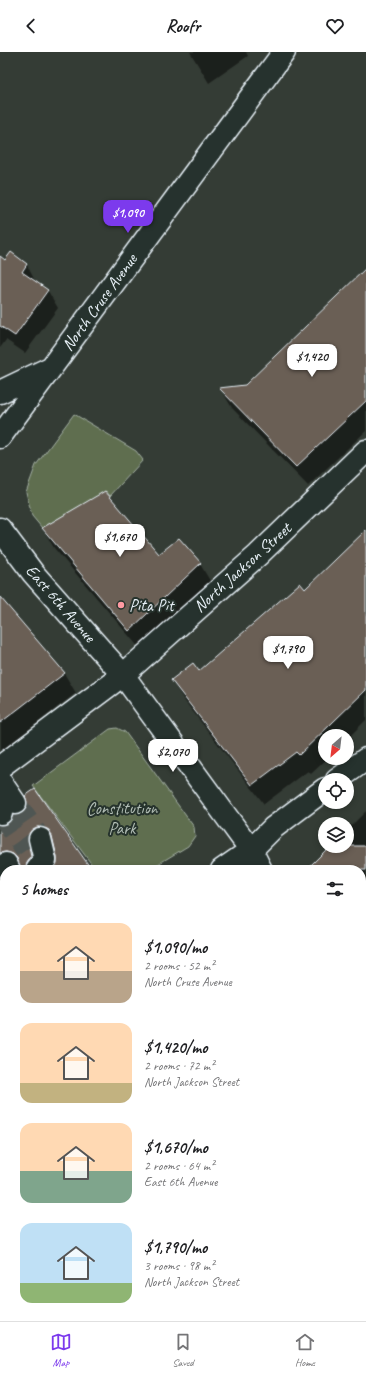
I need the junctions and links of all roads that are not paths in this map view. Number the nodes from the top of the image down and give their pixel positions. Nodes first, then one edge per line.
1 (284, 52) edge
2 (51, 368) junction
3 (0, 392) edge
4 (0, 437) edge
5 (366, 451) edge
6 (0, 529) edge
7 (123, 676) junction
8 (366, 759) edge
9 (0, 767) edge
10 (347, 773) edge
11 (0, 781) edge
12 (318, 794) edge
13 (5, 809) tunnel mouth
14 (251, 850) junction
15 (32, 853) tunnel mouth
16 (40, 865) edge
17 (229, 865) edge
18 (258, 865) edge

1 - 2 street, North Cruse Avenue
2 - 3 street
2 - 4 street, North Cruse Avenue
5 - 7 street, North Jackson Street
6 - 7 street, East 6th Avenue
7 - 9 street, North Jackson Street
7 - 14 street, East 6th Avenue
8 - 10 street
11 - 13 street
12 - 14 street
14 - 17 street
14 - 18 street, East 6th Avenue
15 - 16 street

